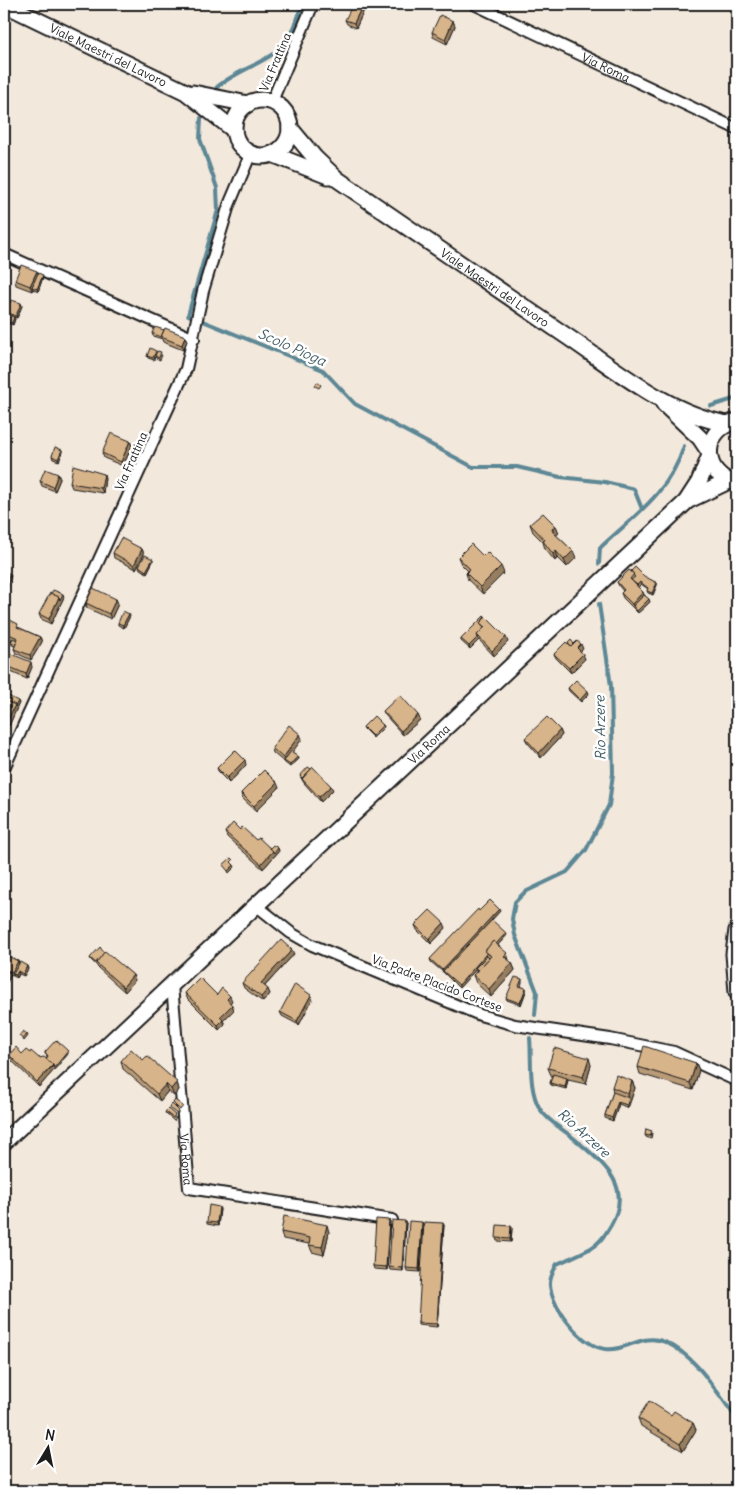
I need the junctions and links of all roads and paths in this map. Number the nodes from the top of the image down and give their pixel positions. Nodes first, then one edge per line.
1 (4, 4) edge
2 (313, 4) edge
3 (476, 4) edge
4 (186, 92) junction
5 (272, 102) junction
6 (248, 104) junction
7 (290, 128) junction
8 (737, 129) edge
9 (234, 130) junction
10 (251, 153) junction
11 (272, 154) junction
12 (337, 179) junction
13 (4, 254) edge
14 (194, 339) junction
15 (655, 396) junction
16 (732, 422) edge
17 (709, 454) junction
18 (733, 482) edge
19 (686, 502) junction
20 (4, 768) edge
21 (257, 906) junction
22 (737, 930) edge
23 (172, 985) junction
24 (737, 992) edge
25 (737, 1081) edge
26 (4, 1142) edge
27 (392, 1220) edge

1 - 4 main road, Viale Maestri del Lavoro
2 - 5 street, Via Frattina
3 - 8 street, Via Roma
4 - 6 main road, Viale Maestri del Lavoro
4 - 9 main road, Viale Maestri del Lavoro
5 - 6 main road
5 - 7 main road
6 - 9 main road
7 - 11 main road
7 - 12 main road, Viale Maestri del Lavoro
9 - 10 main road
10 - 11 main road
10 - 14 street, Via Frattina
11 - 12 main road, Viale Maestri del Lavoro
12 - 15 main road, Viale Maestri del Lavoro
13 - 14 street
14 - 20 street, Via Frattina
15 - 16 main road, Viale Maestri del Lavoro
15 - 17 main road, Viale Maestri del Lavoro
16 - 17 main road, Via Roma
17 - 18 main road, Viale Maestri del Lavoro
17 - 19 main road, Via Roma
18 - 19 main road, Via Roma
19 - 21 main road, Via Roma
21 - 23 main road, Via Roma
21 - 25 street, Via Padre Placido Cortese
22 - 24 main road
23 - 26 main road, Via Roma
23 - 27 street, Via Roma

